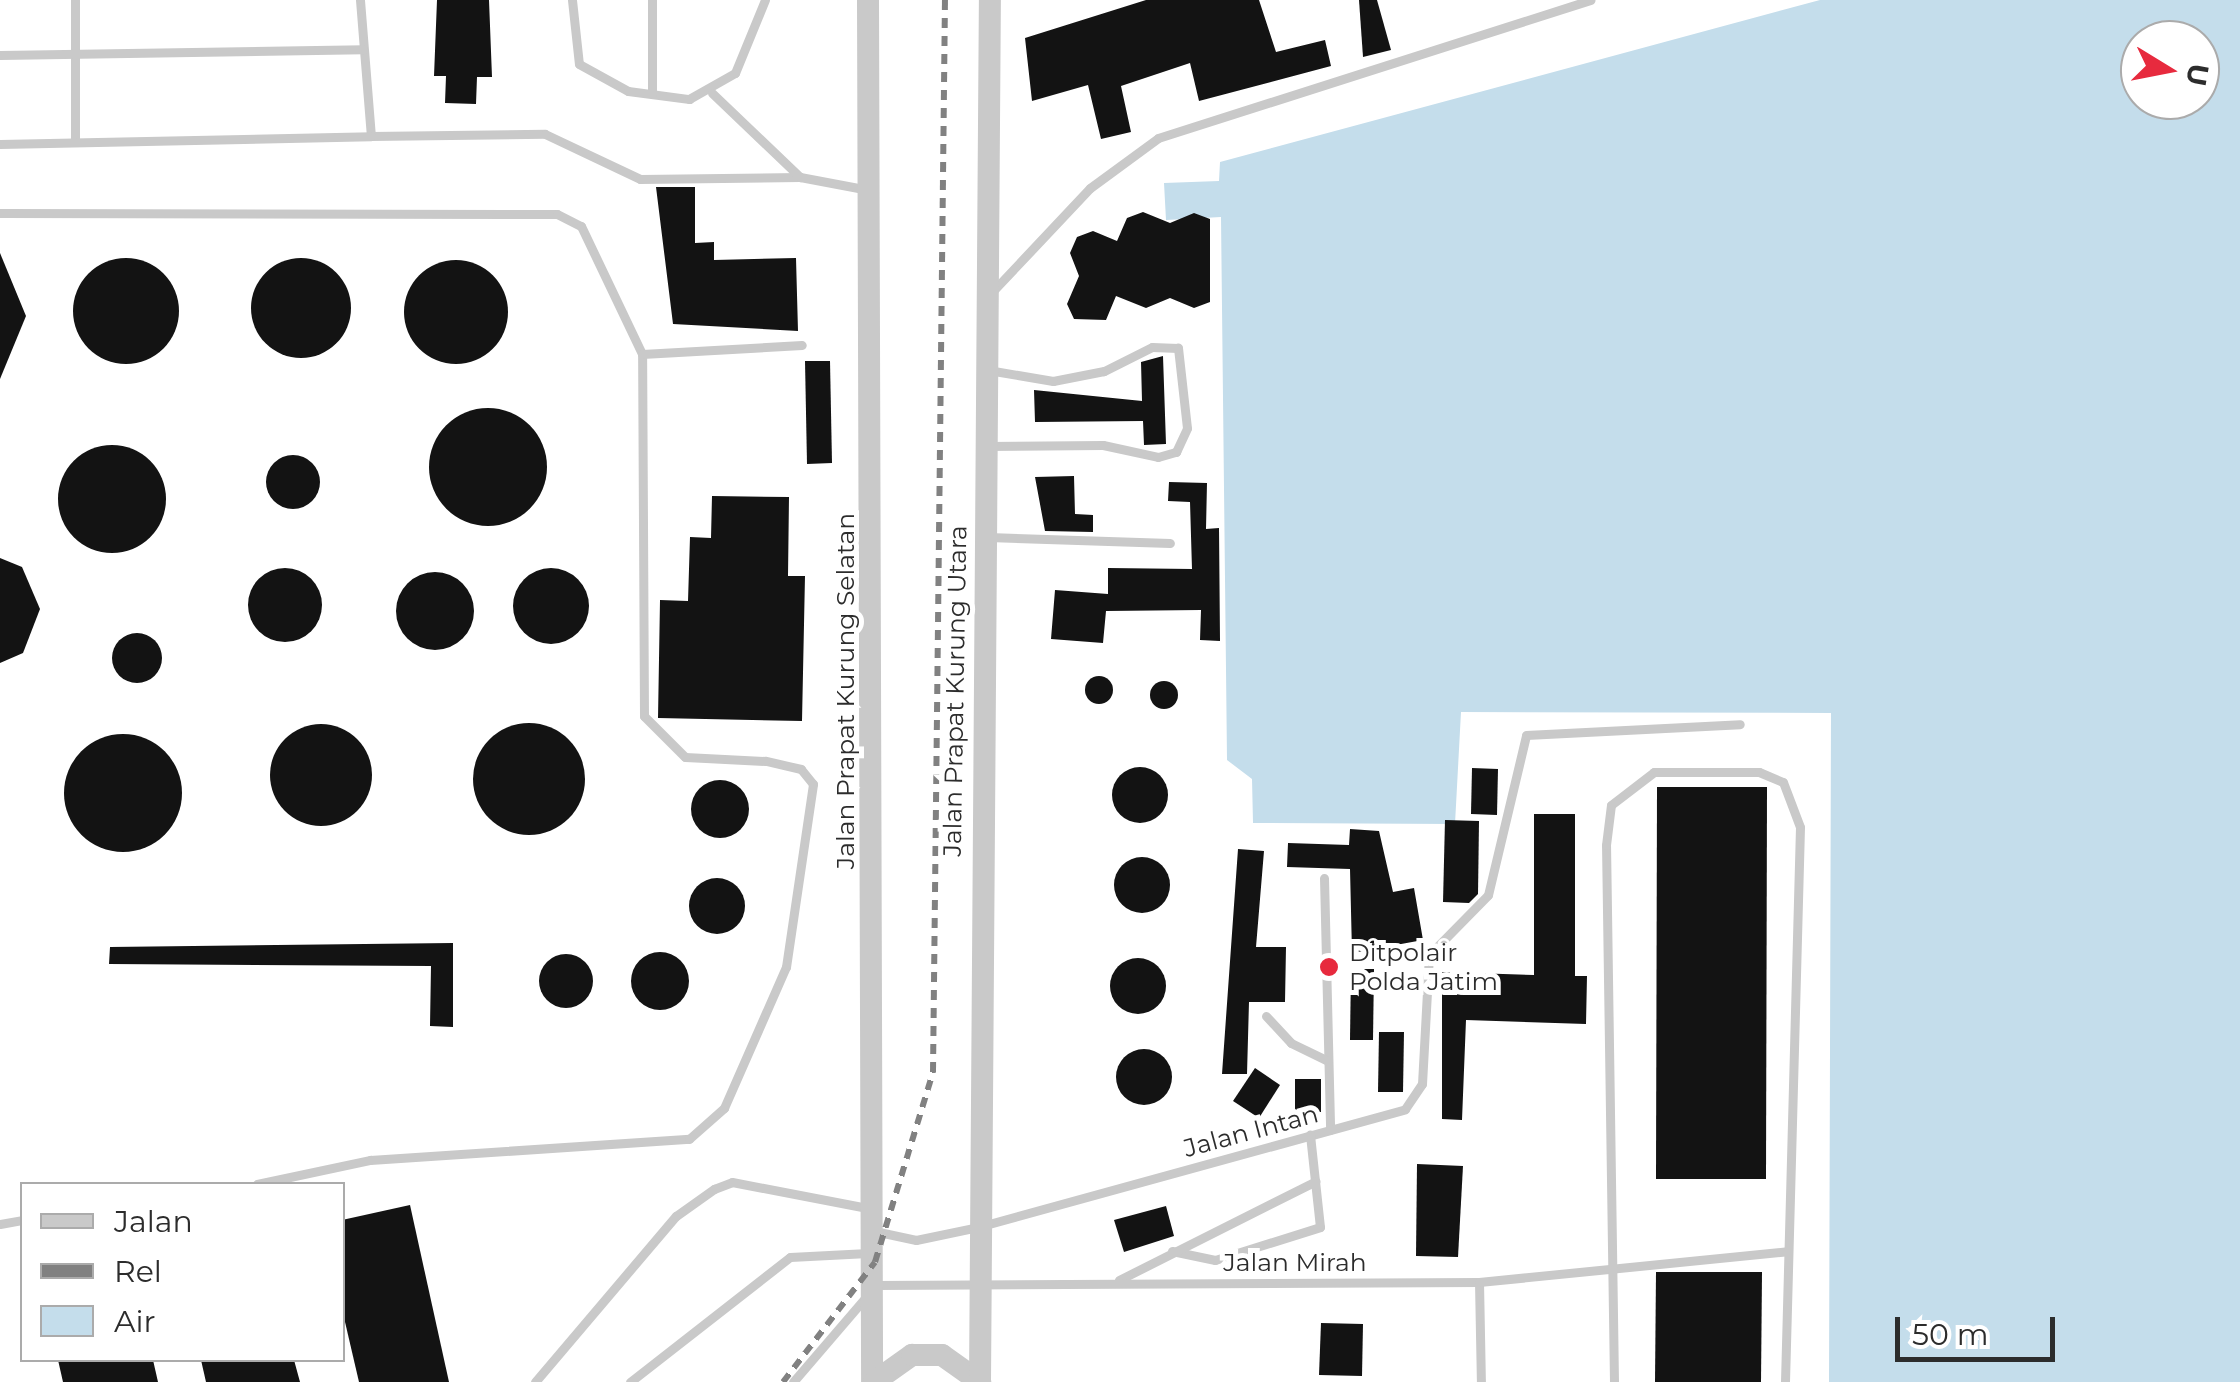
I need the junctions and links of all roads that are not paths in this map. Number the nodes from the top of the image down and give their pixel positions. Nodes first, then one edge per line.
1 (75, 0) edge
2 (360, 0) edge
3 (572, 0) edge
4 (652, 0) edge
5 (765, 0) edge
6 (868, 0) edge
7 (990, 0) edge
8 (1591, 0) edge
9 (363, 49) junction
10 (74, 54) junction
11 (0, 55) edge
12 (652, 94) junction
13 (712, 94) junction
14 (371, 136) junction
15 (75, 142) junction
16 (0, 144) edge
17 (800, 177) junction
18 (870, 191) junction
19 (0, 213) edge
20 (986, 298) junction
21 (802, 345) dead end
22 (642, 354) junction
23 (986, 369) junction
24 (985, 446) junction
25 (984, 537) junction
26 (1170, 543) dead end
27 (1740, 724) dead end
28 (1324, 878) dead end
29 (1266, 1016) dead end
30 (1328, 1061) junction
31 (1330, 1130) junction
32 (1310, 1135) junction
33 (1316, 1181) junction
34 (266, 1182) edge
35 (978, 1227) junction
36 (875, 1231) junction
37 (1172, 1250) junction
38 (1787, 1251) junction
39 (1610, 1272) junction
40 (1117, 1281) junction
41 (1479, 1282) junction
42 (979, 1284) junction
43 (876, 1285) junction
44 (535, 1382) edge
45 (630, 1382) edge
46 (793, 1382) edge
47 (873, 1382) edge
48 (980, 1382) edge
49 (1481, 1382) edge
50 (1614, 1382) edge
51 (1785, 1382) edge

1 - 10 lane
2 - 9 lane
3 - 12 lane
4 - 12 lane
5 - 13 lane
6 - 18 street, Jalan Prapat Kurung Selatan
7 - 20 street, Jalan Prapat Kurung Utara
8 - 20 lane
9 - 10 lane
9 - 14 lane
10 - 11 lane
10 - 15 lane
12 - 13 lane
13 - 17 lane
14 - 15 lane
14 - 17 lane
15 - 16 lane
17 - 18 lane
18 - 36 street, Jalan Prapat Kurung Selatan
19 - 22 lane
20 - 23 street, Jalan Prapat Kurung Utara
21 - 22 lane
22 - 34 lane
23 - 24 street, Jalan Prapat Kurung Utara
23 - 24 lane
24 - 25 street, Jalan Prapat Kurung Utara
25 - 26 lane
25 - 35 street, Jalan Prapat Kurung Utara
27 - 31 lane, Jalan Intan
28 - 30 lane
29 - 30 lane
30 - 31 lane
31 - 32 lane, Jalan Intan
32 - 33 lane
32 - 35 lane, Jalan Intan
33 - 37 lane
33 - 37 lane
35 - 36 lane, Jalan Intan
35 - 42 street, Jalan Prapat Kurung Utara
36 - 43 street, Jalan Prapat Kurung Selatan
36 - 44 lane
36 - 45 lane
37 - 40 lane
38 - 39 lane, Jalan Mirah
38 - 39 lane
38 - 51 lane
39 - 41 lane, Jalan Mirah
39 - 50 lane
40 - 41 lane, Jalan Mirah
40 - 42 lane, Jalan Mirah
41 - 49 lane
42 - 43 lane, Jalan Mirah
42 - 48 street, Jalan Prapat Kurung Utara
43 - 46 lane
43 - 47 street, Jalan Prapat Kurung Selatan
47 - 48 street

